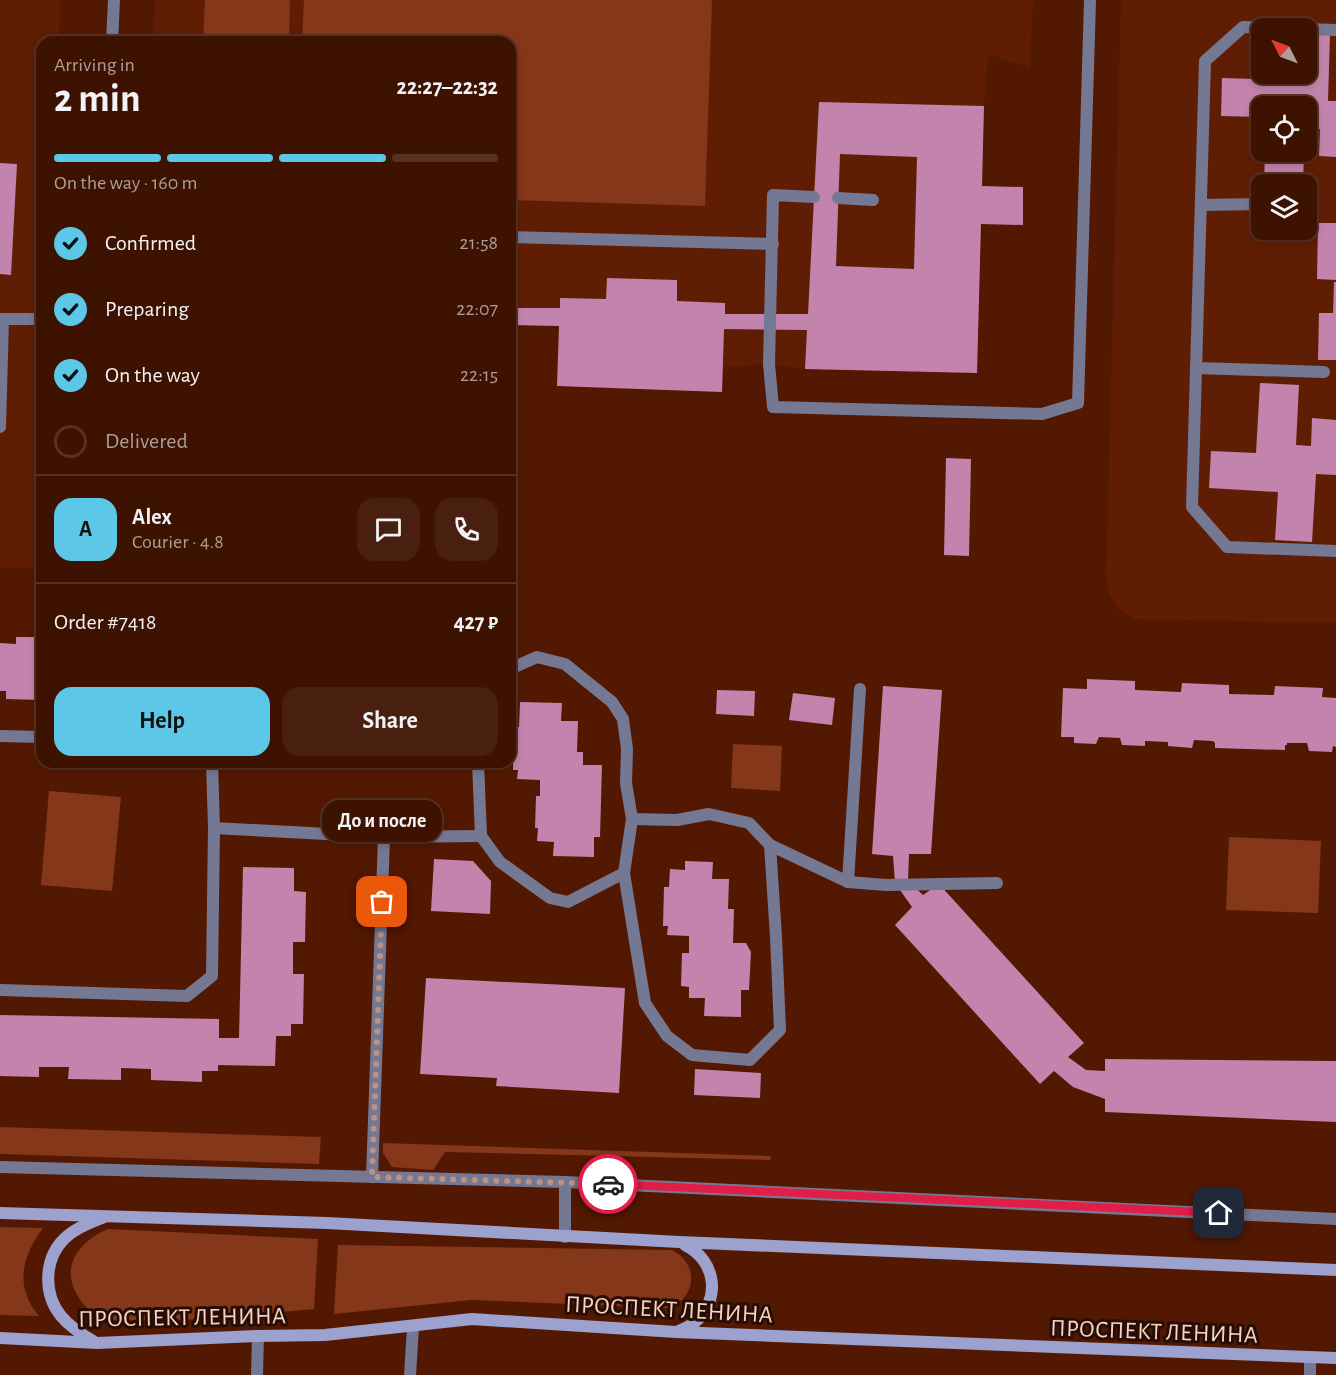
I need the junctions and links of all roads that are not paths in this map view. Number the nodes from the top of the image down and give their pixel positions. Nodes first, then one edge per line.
1 (114, 0) edge
2 (1090, 0) edge
3 (1251, 27) edge
4 (1317, 29) edge
5 (1336, 30) edge
6 (112, 36) edge
7 (814, 197) dead end
8 (838, 198) dead end
9 (873, 200) dead end
10 (1251, 204) edge
11 (1201, 205) junction
12 (516, 237) edge
13 (773, 244) junction
14 (1, 319) edge
15 (36, 319) edge
16 (1196, 368) junction
17 (1324, 372) dead end
18 (0, 427) edge
19 (1336, 550) edge
20 (516, 666) edge
21 (860, 689) dead end
22 (0, 736) edge
23 (36, 737) edge
24 (212, 768) edge
25 (478, 768) edge
26 (632, 819) junction
27 (214, 828) junction
28 (481, 836) junction
29 (384, 837) junction
30 (770, 845) junction
31 (624, 873) junction
32 (848, 882) junction
33 (997, 883) dead end
34 (0, 990) edge
35 (0, 1167) edge
36 (372, 1177) junction
37 (565, 1182) junction
38 (0, 1213) edge
39 (109, 1215) junction
40 (1336, 1219) edge
41 (565, 1237) junction
42 (679, 1242) junction
43 (1336, 1270) edge
44 (413, 1327) junction
45 (676, 1332) junction
46 (258, 1336) junction
47 (0, 1338) edge
48 (97, 1343) junction
49 (1310, 1358) junction
50 (1336, 1358) edge
51 (257, 1375) edge
52 (410, 1375) edge
53 (1310, 1375) edge

1 - 6 lane
2 - 13 lane
3 - 11 lane
4 - 5 lane
7 - 13 lane
8 - 9 lane
10 - 11 lane
11 - 16 lane
12 - 13 lane
14 - 15 lane
14 - 18 lane
16 - 17 lane
16 - 19 lane
20 - 26 lane
21 - 32 lane
22 - 23 lane
24 - 27 lane
25 - 28 lane
26 - 30 lane
26 - 31 lane
27 - 29 lane
27 - 34 lane
28 - 29 lane
28 - 31 lane
29 - 36 lane
30 - 31 lane
30 - 32 lane
32 - 33 lane
35 - 36 lane
36 - 37 lane
37 - 40 lane
37 - 41 lane
38 - 39 main road
39 - 41 main road
39 - 48 main road
41 - 42 main road
42 - 43 main road
42 - 45 main road
44 - 45 main road, ПРОСПЕКТ ЛЕНИНА
44 - 46 main road, ПРОСПЕКТ ЛЕНИНА
44 - 52 lane
45 - 49 main road, ПРОСПЕКТ ЛЕНИНА
46 - 48 main road, ПРОСПЕКТ ЛЕНИНА
46 - 51 lane
47 - 48 main road, ПРОСПЕКТ ЛЕНИНА
49 - 50 main road, ПРОСПЕКТ ЛЕНИНА
49 - 53 lane

